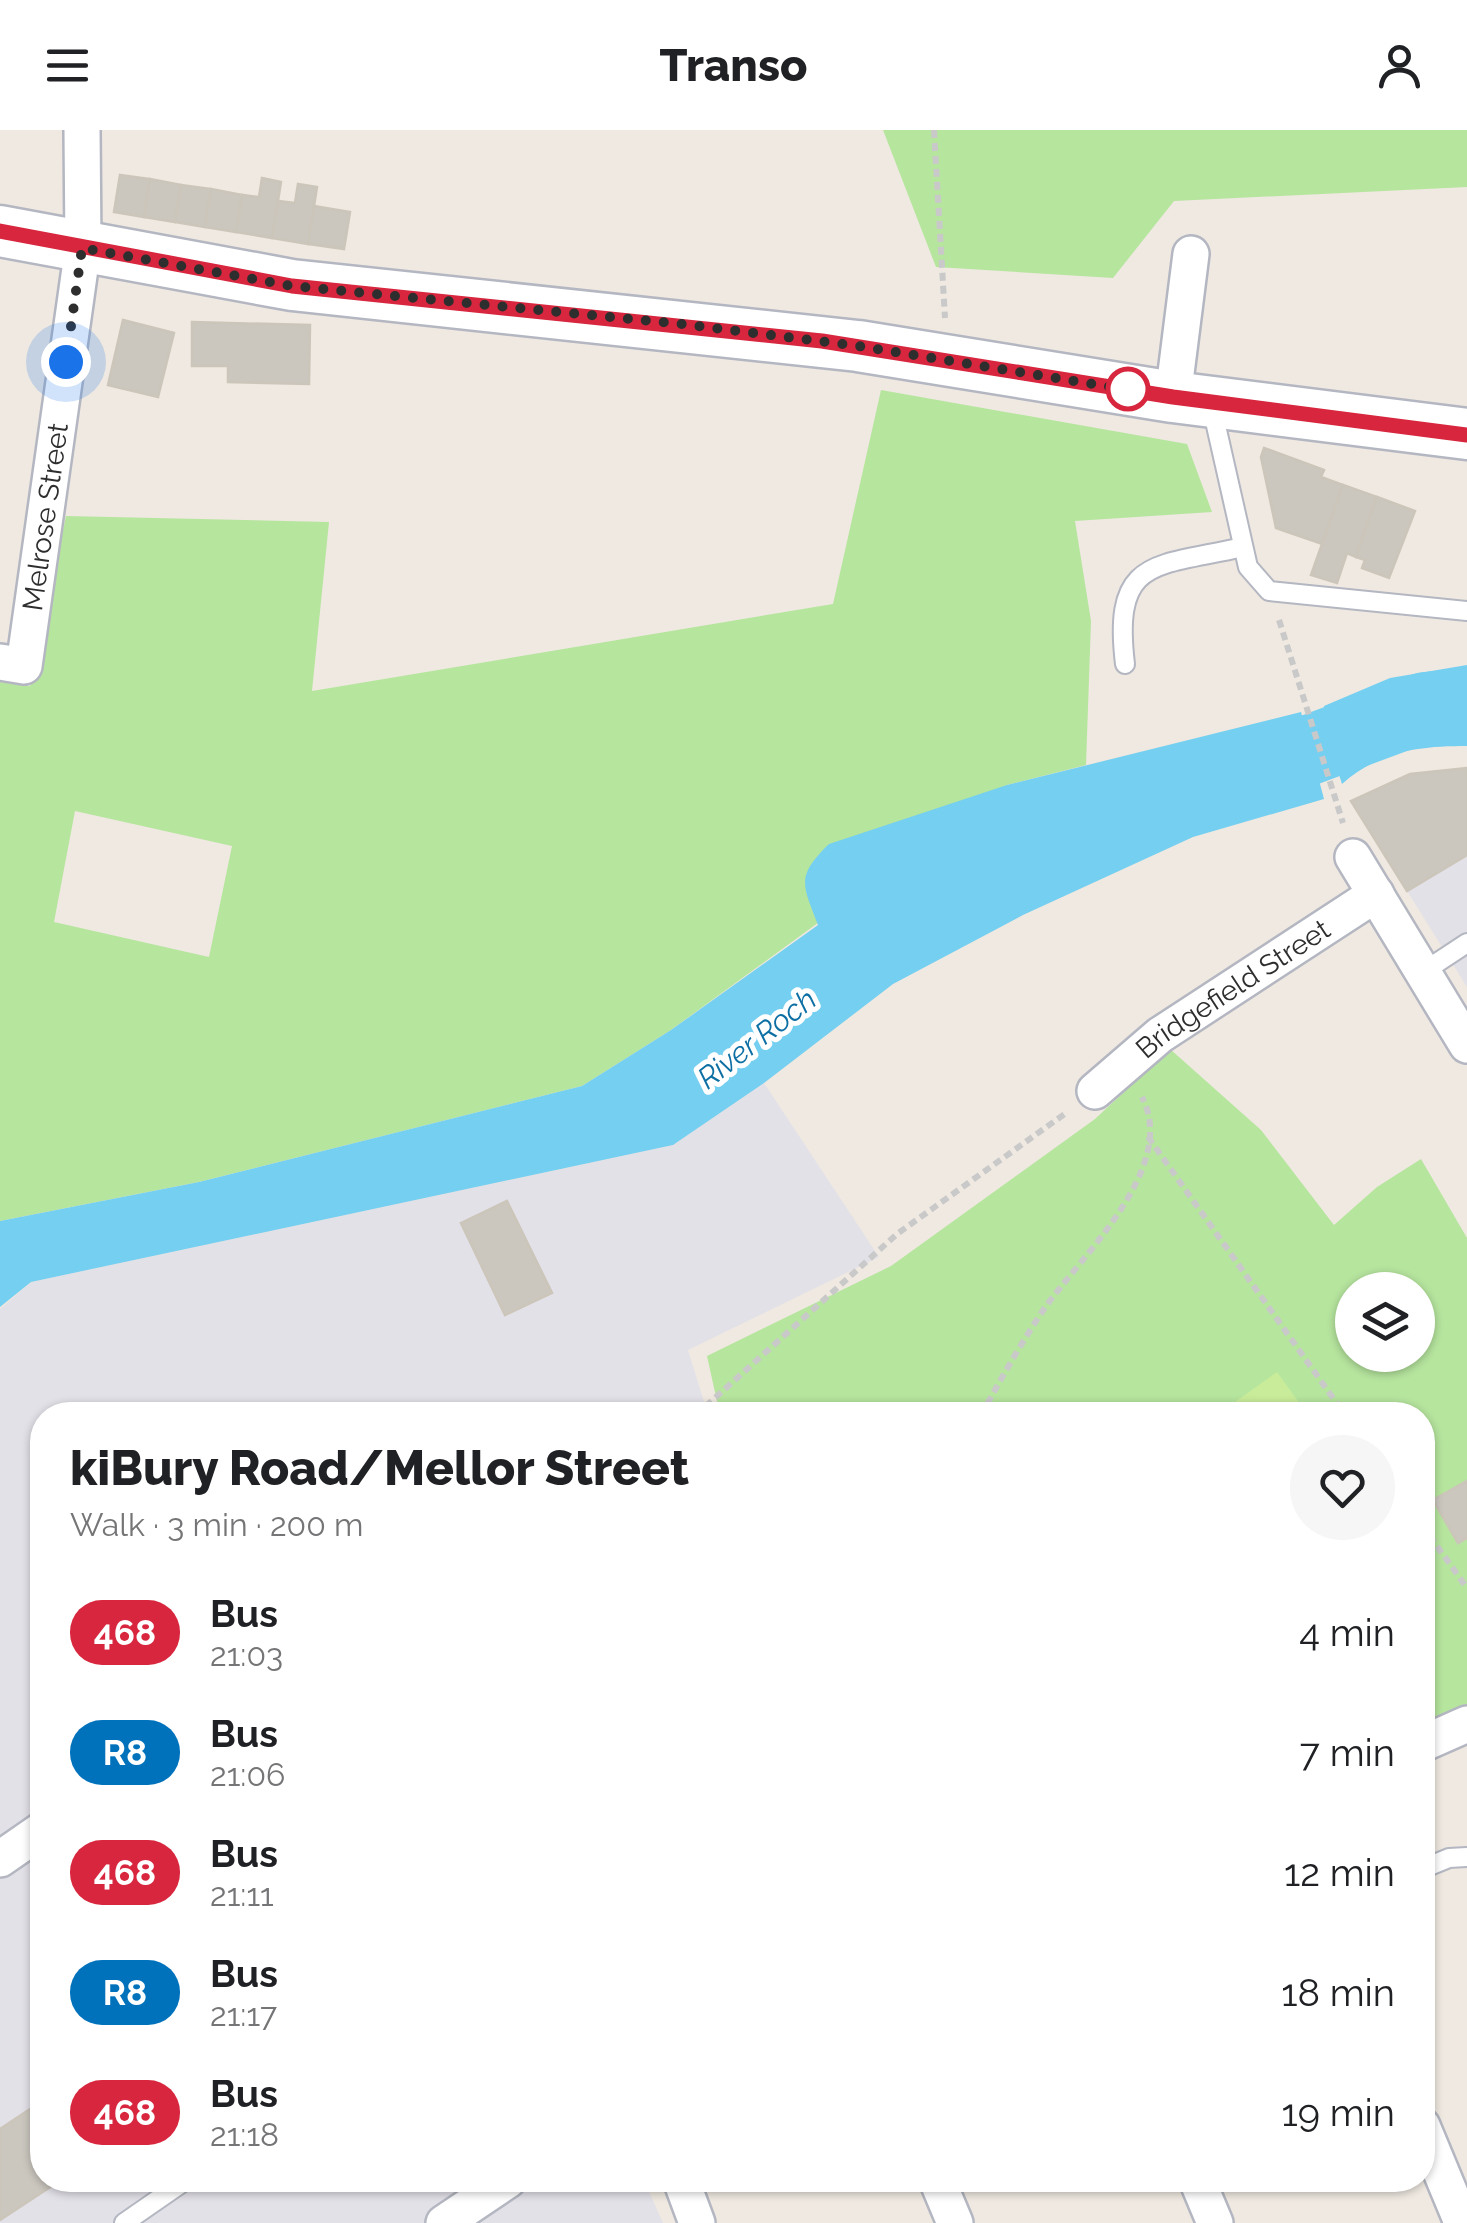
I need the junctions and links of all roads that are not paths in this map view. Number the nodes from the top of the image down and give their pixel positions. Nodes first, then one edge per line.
1 (82, 130) edge
2 (0, 231) edge
3 (82, 248) junction
4 (1191, 254) dead end
5 (1192, 399) junction
6 (1467, 434) edge
7 (1243, 547) junction
8 (1467, 611) edge
9 (12, 664) edge
10 (1125, 664) dead end
11 (1353, 857) dead end
12 (1376, 894) junction
13 (1467, 943) edge
14 (1423, 972) junction
15 (1467, 1046) edge
16 (1095, 1090) road end
17 (1467, 1724) edge
18 (1435, 1738) edge
19 (30, 1838) edge
20 (1467, 1857) edge
21 (0, 1859) edge
22 (1435, 1866) edge
23 (1435, 2161) edge
24 (169, 2192) edge
25 (490, 2192) edge
26 (685, 2192) edge
27 (943, 2192) edge
28 (1202, 2192) edge
29 (1455, 2216) edge
30 (124, 2223) edge
31 (444, 2223) edge
32 (697, 2223) edge
33 (955, 2223) edge
34 (1215, 2223) edge

1 - 3 street, Melrose Street
2 - 3 main road
3 - 5 main road
3 - 9 street, Melrose Street
4 - 5 street
5 - 6 main road
5 - 7 lane
7 - 8 lane
7 - 10 lane
11 - 12 street
12 - 14 street
12 - 16 street, Bridgefield Street
13 - 14 lane
14 - 15 street
17 - 18 street
19 - 21 street
20 - 22 lane
23 - 29 street
24 - 30 lane
25 - 31 street
26 - 32 street
27 - 33 street
28 - 34 street

